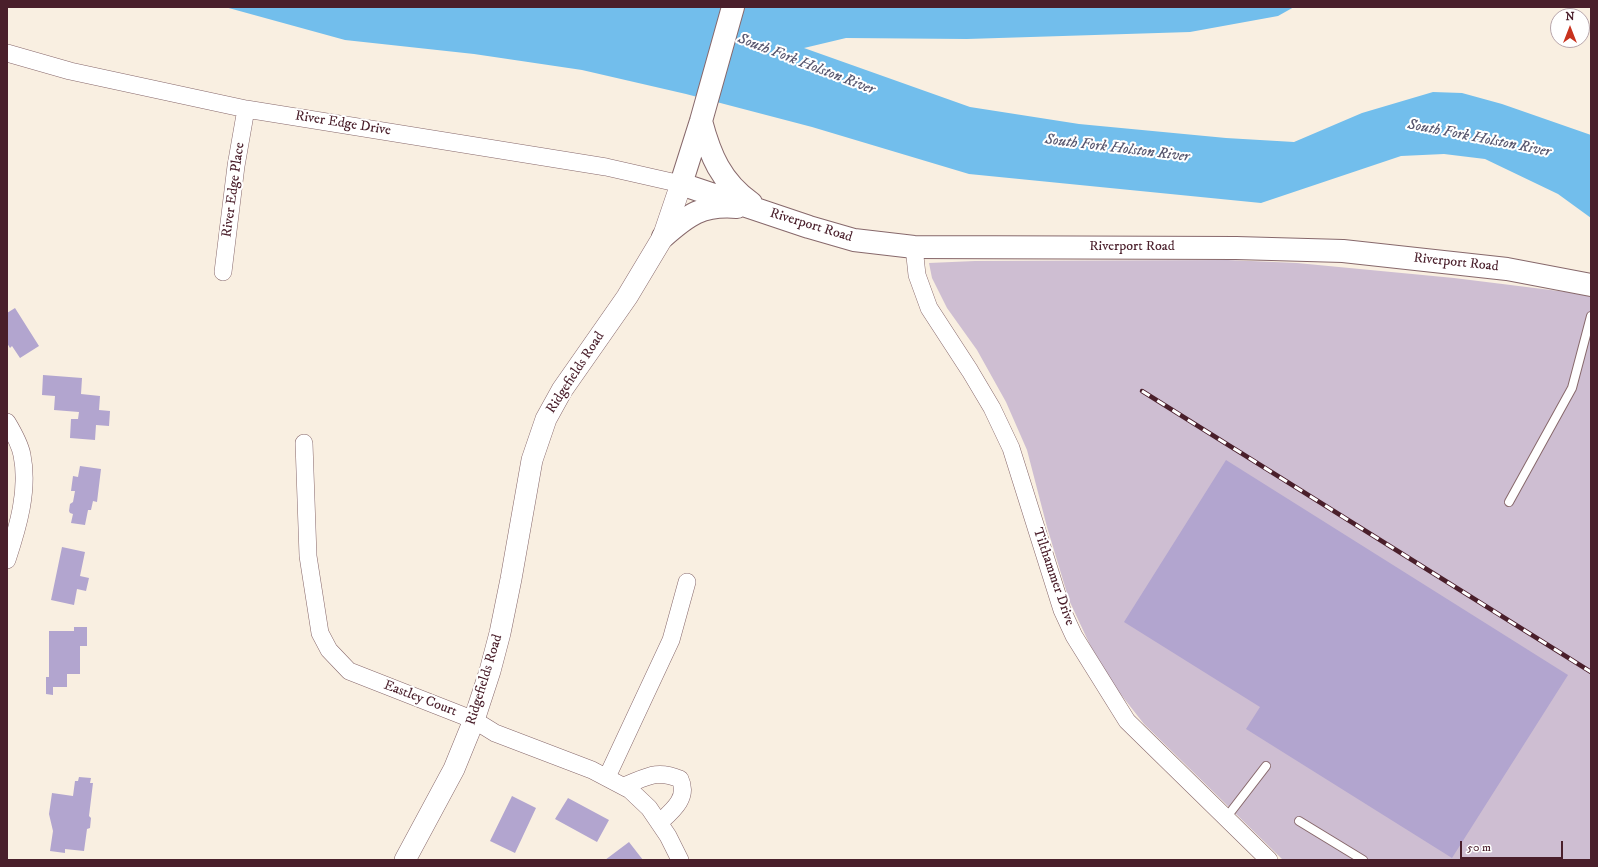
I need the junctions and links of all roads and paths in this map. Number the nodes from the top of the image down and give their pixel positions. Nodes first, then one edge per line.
1 (733, 7) edge
2 (7, 53) edge
3 (246, 109) junction
4 (701, 121) junction
5 (681, 184) junction
6 (764, 212) junction
7 (663, 237) junction
8 (914, 247) junction
9 (223, 272) dead end
10 (1591, 285) edge
11 (1591, 316) edge
12 (7, 422) edge
13 (304, 443) dead end
14 (1509, 502) dead end
15 (7, 560) edge
16 (687, 582) dead end
17 (474, 720) junction
18 (1266, 766) dead end
19 (607, 777) junction
20 (624, 786) junction
21 (1226, 818) junction
22 (1299, 821) dead end
23 (660, 823) junction
24 (405, 860) edge
25 (680, 860) edge
26 (1269, 860) edge
27 (1363, 860) edge

1 - 4 main road, Ridgefields Road
2 - 3 street, River Edge Drive
3 - 5 street, River Edge Drive
3 - 9 street, River Edge Place
4 - 5 main road, Ridgefields Road
4 - 6 main road
5 - 6 main road, Riverport Road
5 - 7 street, Ridgefields Road
6 - 7 main road
6 - 8 main road, Riverport Road
7 - 17 street, Ridgefields Road
8 - 10 main road, Riverport Road
8 - 21 street, Tilthammer Drive
11 - 14 lane
12 - 15 street
13 - 17 street, Eastley Court
16 - 19 street
17 - 19 street, Eastley Court
17 - 24 street, Ridgefields Road
18 - 21 lane
19 - 20 street, Eastley Court
20 - 23 street, Eastley Court
20 - 23 street
21 - 26 street, Tilthammer Drive
22 - 27 lane
23 - 25 street, Eastley Court

